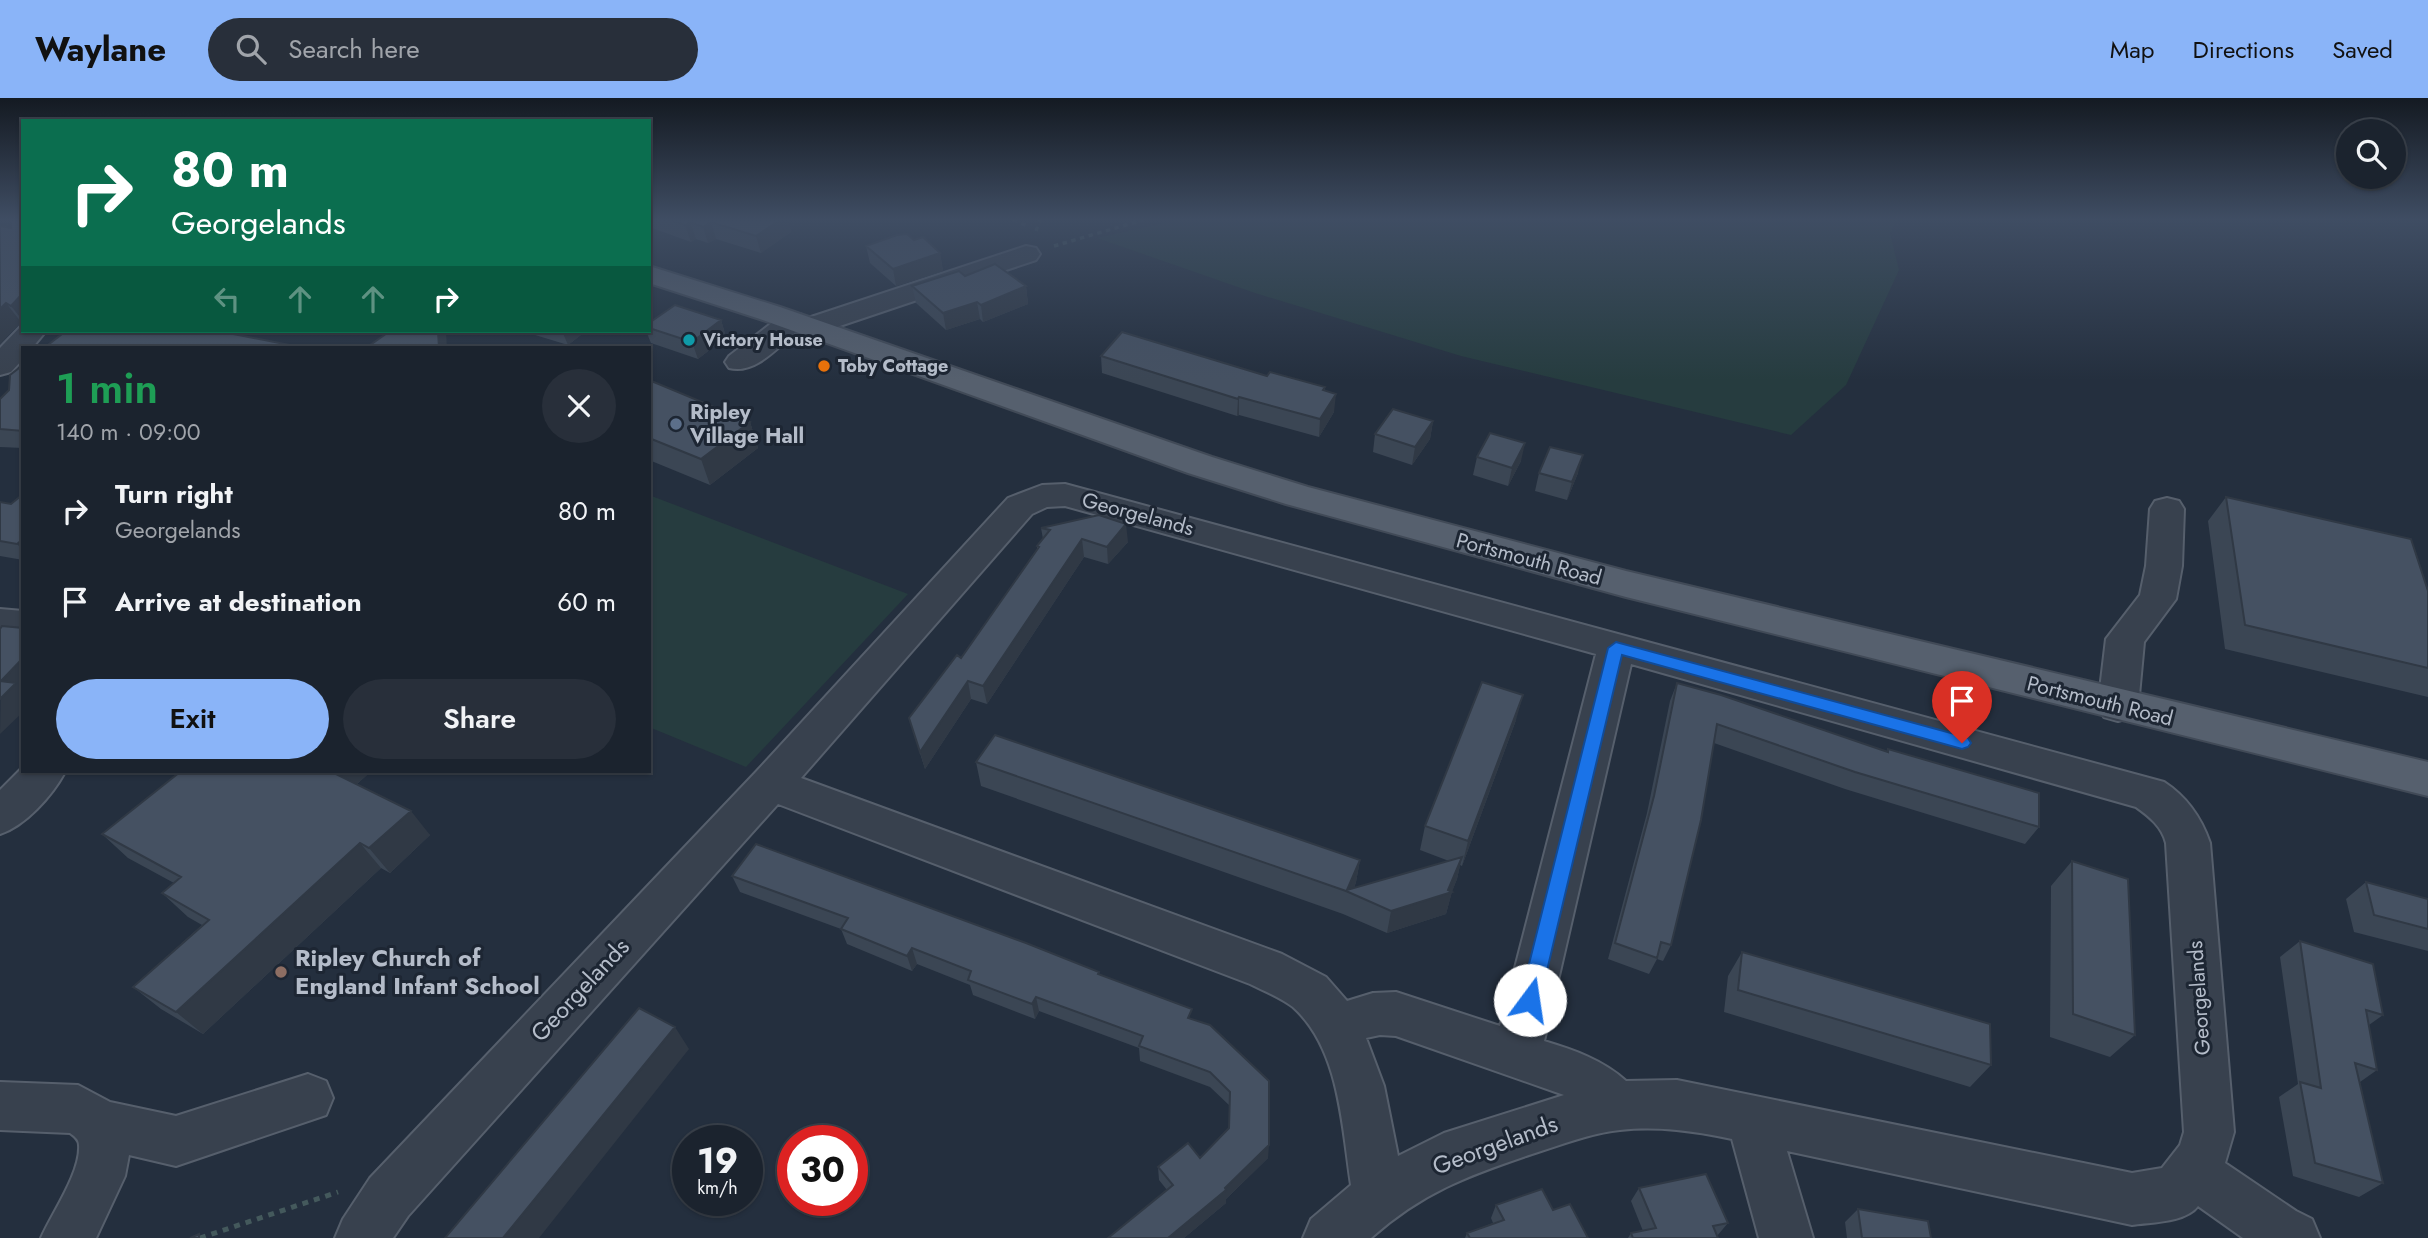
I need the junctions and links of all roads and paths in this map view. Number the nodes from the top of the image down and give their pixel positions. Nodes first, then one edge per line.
1 (942, 273) edge
2 (651, 275) edge
3 (800, 324) junction
4 (29, 333) edge
5 (740, 362) dead end
6 (0, 366) edge
7 (2166, 509) dead end
8 (0, 622) edge
9 (21, 624) edge
10 (1616, 648) junction
11 (2118, 706) junction
12 (43, 773) edge
13 (2428, 779) edge
14 (771, 784) junction
15 (0, 817) edge
16 (1337, 1027) junction
17 (1517, 1054) junction
18 (308, 1098) dead end
19 (0, 1106) edge
20 (1617, 1107) junction
21 (1752, 1119) junction
22 (99, 1124) junction
23 (2194, 1172) junction
24 (1379, 1196) junction
25 (364, 1208) edge
26 (68, 1238) edge
27 (200, 1238) edge
28 (1330, 1238) edge
29 (1786, 1238) edge
30 (2293, 1238) edge

1 - 3 street
2 - 3 main road, Portsmouth Road
3 - 5 street
3 - 11 main road, Portsmouth Road
4 - 6 street
7 - 11 street
8 - 9 street
10 - 14 street, Georgelands
10 - 17 street
10 - 23 street, Georgelands
11 - 13 main road, Portsmouth Road
12 - 15 street
14 - 16 street
14 - 25 street, Georgelands
16 - 17 street
16 - 24 street
17 - 20 street
18 - 22 street
19 - 22 street
20 - 21 street, Georgelands
20 - 24 street, Georgelands
21 - 23 street, Georgelands
21 - 29 street
22 - 26 street
23 - 30 street
24 - 28 street, Georgelands
25 - 27 path

